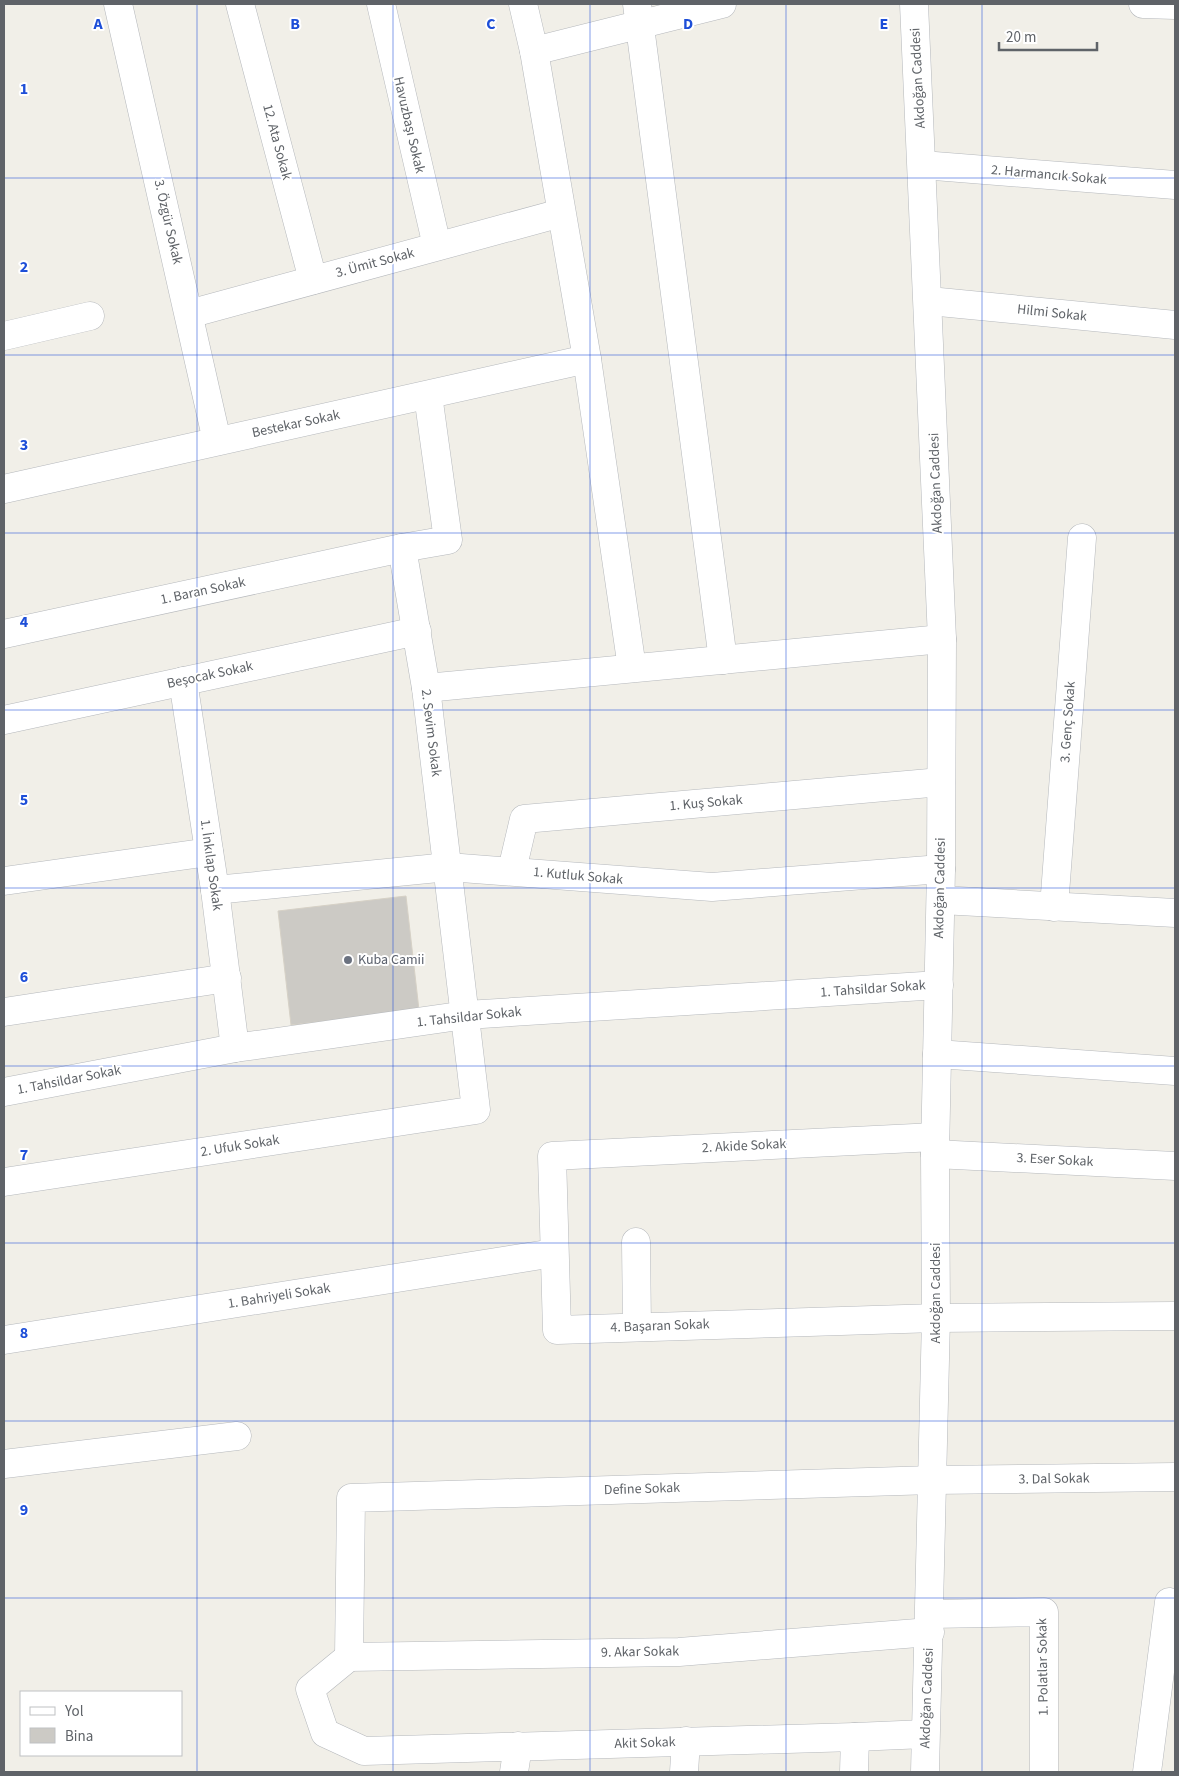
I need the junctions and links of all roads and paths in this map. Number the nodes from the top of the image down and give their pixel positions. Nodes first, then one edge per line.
1 (118, 4) edge
2 (240, 4) edge
3 (381, 4) edge
4 (523, 4) edge
5 (722, 4) edge
6 (914, 4) edge
7 (1143, 4) edge
8 (1175, 5) edge
9 (639, 14) edge
10 (534, 51) junction
11 (922, 165) junction
12 (1175, 185) edge
13 (560, 213) junction
14 (437, 246) junction
15 (313, 280) junction
16 (928, 301) junction
17 (189, 314) junction
18 (90, 316) dead end
19 (1175, 325) edge
20 (4, 336) edge
21 (587, 359) junction
22 (428, 395) junction
23 (217, 441) junction
24 (4, 489) edge
25 (1082, 538) dead end
26 (402, 548) junction
27 (417, 631) junction
28 (4, 634) edge
29 (942, 639) junction
30 (723, 660) junction
31 (632, 668) junction
32 (183, 681) junction
33 (426, 688) junction
34 (4, 720) edge
35 (941, 782) junction
36 (209, 852) junction
37 (448, 867) junction
38 (941, 869) junction
39 (512, 870) junction
40 (4, 881) edge
41 (215, 890) junction
42 (941, 900) junction
43 (1054, 906) junction
44 (1175, 914) edge
45 (227, 978) junction
46 (939, 985) junction
47 (4, 1012) edge
48 (466, 1015) junction
49 (235, 1048) junction
50 (937, 1054) junction
51 (1175, 1071) edge
52 (4, 1092) edge
53 (476, 1110) joint
54 (935, 1146) junction
55 (552, 1156) joint
56 (1175, 1166) edge
57 (4, 1182) edge
58 (636, 1242) dead end
59 (554, 1253) junction
60 (1175, 1316) edge
61 (936, 1318) junction
62 (637, 1327) junction
63 (4, 1340) edge
64 (237, 1436) dead end
65 (4, 1464) edge
66 (1175, 1477) edge
67 (933, 1480) junction
68 (1169, 1602) dead end
69 (930, 1623) junction
70 (349, 1656) junction
71 (926, 1734) junction
72 (855, 1737) junction
73 (686, 1741) junction
74 (516, 1759) edge
75 (363, 1762) edge
76 (684, 1772) edge
77 (854, 1772) edge
78 (925, 1772) edge
79 (1044, 1772) edge
80 (1147, 1772) edge

1 - 17 street, 3. Özgür Sokak
2 - 15 street, 12. Ata Sokak
3 - 14 street, Havuzbaşı Sokak
4 - 10 street
5 - 9 street
6 - 11 street, Akdoğan Caddesi
7 - 8 street
9 - 10 street
9 - 30 street
10 - 13 street
11 - 12 street, 2. Harmancık Sokak
11 - 16 street, Akdoğan Caddesi
13 - 14 street, 3. Ümit Sokak
13 - 21 street
14 - 15 street, 3. Ümit Sokak
15 - 17 street, 3. Ümit Sokak
16 - 19 street, Hilmi Sokak
16 - 29 street, Akdoğan Caddesi
17 - 23 street, 3. Özgür Sokak
18 - 20 street
21 - 22 street, Bestekar Sokak
21 - 31 street
22 - 23 street, Bestekar Sokak
22 - 26 street
23 - 24 street, Bestekar Sokak
25 - 43 street, 3. Genç Sokak
26 - 27 street, 2. Sevim Sokak
26 - 28 street, 1. Baran Sokak
27 - 32 street, Beşocak Sokak
27 - 33 street, 2. Sevim Sokak
29 - 30 street
29 - 35 street, Akdoğan Caddesi
30 - 31 street
31 - 33 street
32 - 34 street, Beşocak Sokak
32 - 36 street, 1. İnkılap Sokak
33 - 37 street, 2. Sevim Sokak
35 - 38 street, Akdoğan Caddesi
35 - 39 street, 1. Kuş Sokak
36 - 40 street
36 - 41 street, 1. İnkılap Sokak
37 - 39 street, 1. Kutluk Sokak
37 - 41 street, 1. Kutluk Sokak
37 - 48 street, 2. Sevim Sokak
38 - 39 street, 1. Kutluk Sokak
38 - 42 street, Akdoğan Caddesi
41 - 45 street, 1. İnkılap Sokak
42 - 43 street
42 - 46 street, Akdoğan Caddesi
43 - 44 street
45 - 47 street
45 - 49 street, 1. İnkılap Sokak
46 - 48 street, 1. Tahsildar Sokak
46 - 50 street, Akdoğan Caddesi
48 - 49 street, 1. Tahsildar Sokak
48 - 53 street, 2. Sevim Sokak
49 - 52 street, 1. Tahsildar Sokak
50 - 51 street
50 - 54 street, Akdoğan Caddesi
53 - 57 street, 2. Ufuk Sokak
54 - 55 street, 2. Akide Sokak
54 - 56 street, 3. Eser Sokak
54 - 61 street, Akdoğan Caddesi
55 - 59 street, 4. Başaran Sokak
58 - 62 street
59 - 62 street, 4. Başaran Sokak
59 - 63 street, 1. Bahriyeli Sokak
60 - 61 street, 4. Başaran Sokak
61 - 62 street, 4. Başaran Sokak
61 - 67 street, Akdoğan Caddesi
64 - 65 street
66 - 67 street, 3. Dal Sokak
67 - 69 street, Akdoğan Caddesi
67 - 70 street, Define Sokak
68 - 80 street
69 - 70 street, 9. Akar Sokak
69 - 71 street, Akdoğan Caddesi
69 - 79 street, 1. Polatlar Sokak
70 - 75 street
71 - 72 street, Akit Sokak
71 - 78 street, Akdoğan Caddesi
72 - 73 street, Akit Sokak
72 - 77 street
73 - 74 street, Akit Sokak
73 - 76 street
74 - 75 street, Akit Sokak

